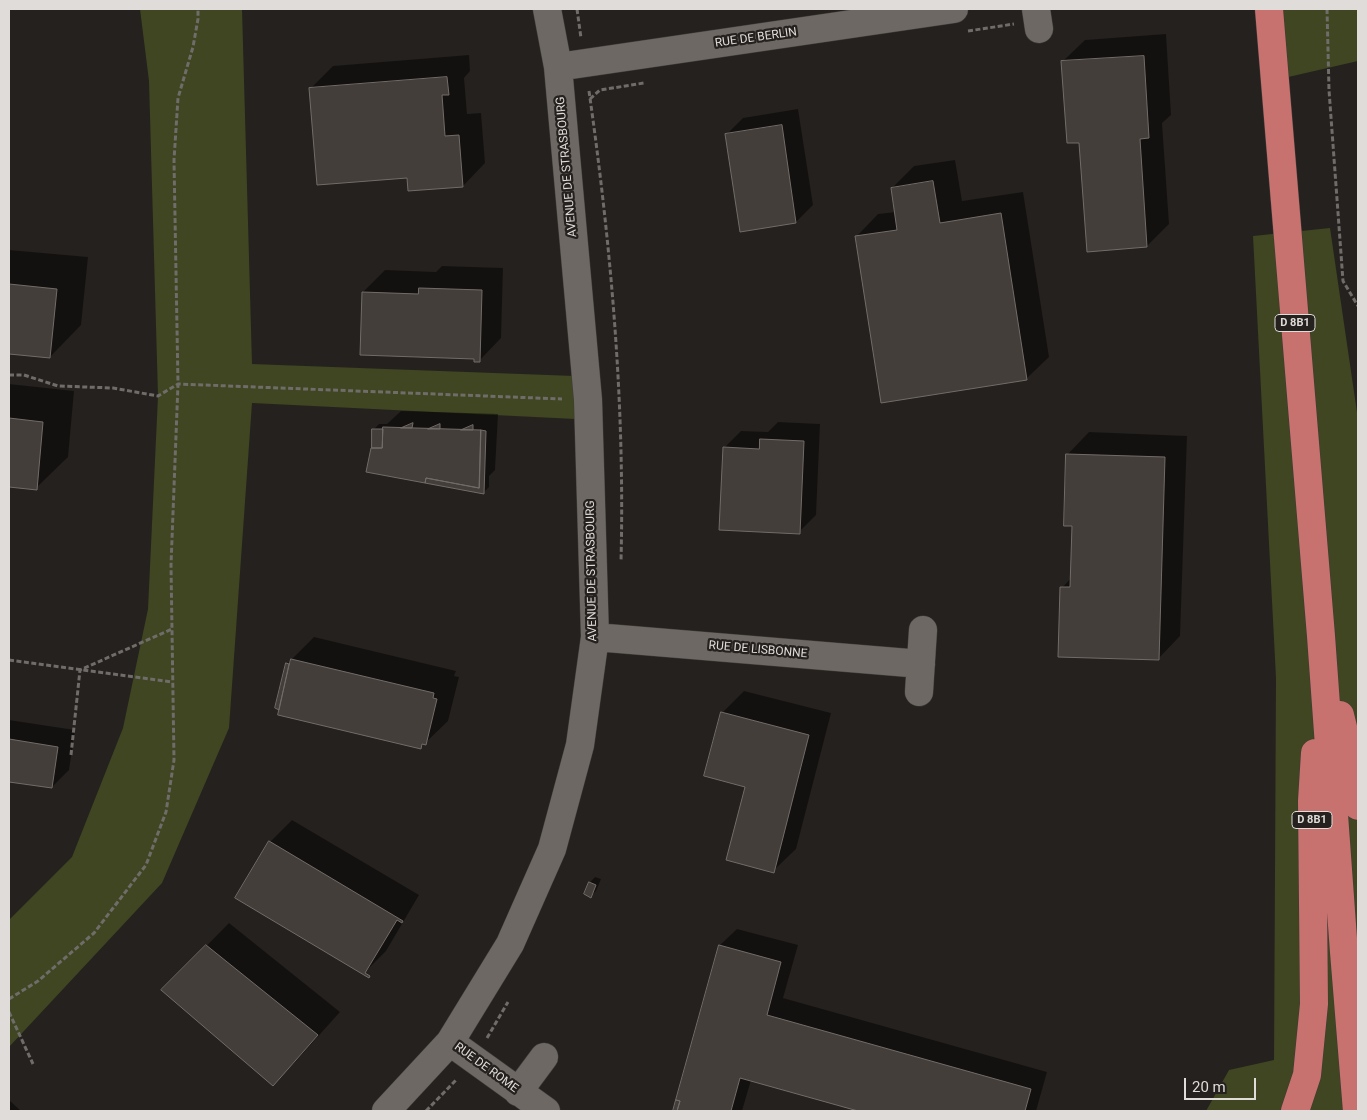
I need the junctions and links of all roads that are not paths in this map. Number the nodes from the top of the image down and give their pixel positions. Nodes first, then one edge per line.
1 (547, 9) edge
2 (954, 9) edge
3 (1269, 9) edge
4 (558, 67) junction
5 (923, 630) dead end
6 (1321, 636) junction
7 (595, 637) junction
8 (921, 664) junction
9 (919, 692) dead end
10 (1358, 806) edge
11 (450, 1042) junction
12 (544, 1057) dead end
13 (518, 1092) junction
14 (386, 1111) edge
15 (546, 1111) edge
16 (1295, 1111) edge
17 (1357, 1111) edge

1 - 4 street, AVENUE DE STRASBOURG
2 - 4 street, RUE DE BERLIN
3 - 6 highway, D 8B1
4 - 7 street, AVENUE DE STRASBOURG
5 - 8 street
6 - 10 highway, D 8B1
6 - 16 highway, D 8B1
6 - 17 highway, D 8B1
7 - 8 street, RUE DE LISBONNE
7 - 11 street, AVENUE DE STRASBOURG
8 - 9 street
11 - 13 street, RUE DE ROME
11 - 14 street, AVENUE DE STRASBOURG
12 - 13 street
13 - 15 street, RUE DE ROME

